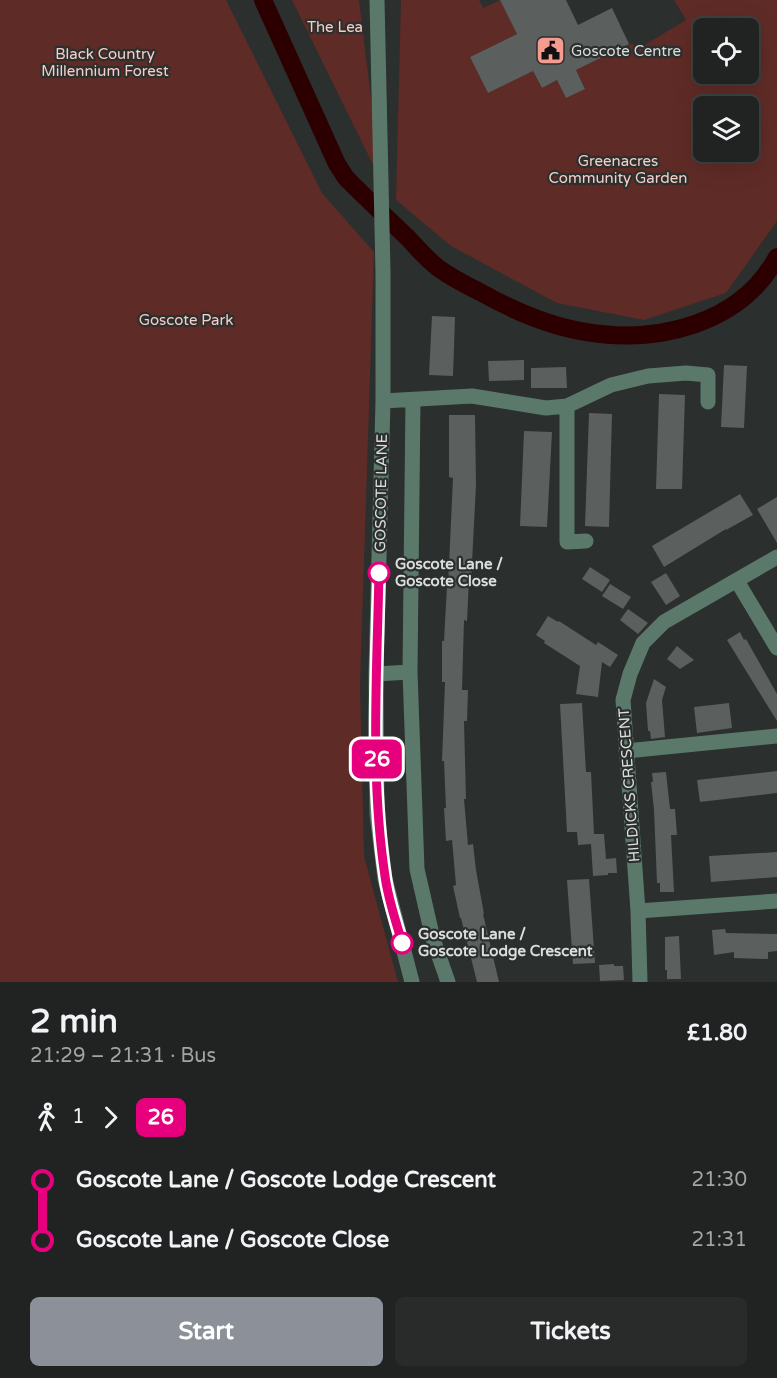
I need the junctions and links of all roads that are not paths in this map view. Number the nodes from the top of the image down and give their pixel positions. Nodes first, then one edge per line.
1 (377, 0) edge
2 (413, 400) junction
3 (383, 401) junction
4 (708, 402) dead end
5 (567, 406) junction
6 (586, 541) dead end
7 (777, 557) edge
8 (737, 581) junction
9 (777, 648) edge
10 (410, 672) junction
11 (376, 674) junction
12 (777, 736) edge
13 (626, 750) junction
14 (777, 901) edge
15 (638, 910) junction
16 (412, 982) edge
17 (448, 982) edge
18 (640, 982) edge

1 - 3 street, GOSCOTE LANE
2 - 3 street
2 - 5 street
2 - 10 street, GOSCOTE LANE
3 - 11 street, GOSCOTE LANE
4 - 5 street
5 - 6 street
7 - 8 street, HILDICKS CRESCENT
8 - 9 street
8 - 13 street, HILDICKS CRESCENT
10 - 11 street
10 - 17 street, GOSCOTE LANE
11 - 16 street, GOSCOTE LANE
12 - 13 street
13 - 15 street, HILDICKS CRESCENT
14 - 15 street
15 - 18 street, HILDICKS CRESCENT

